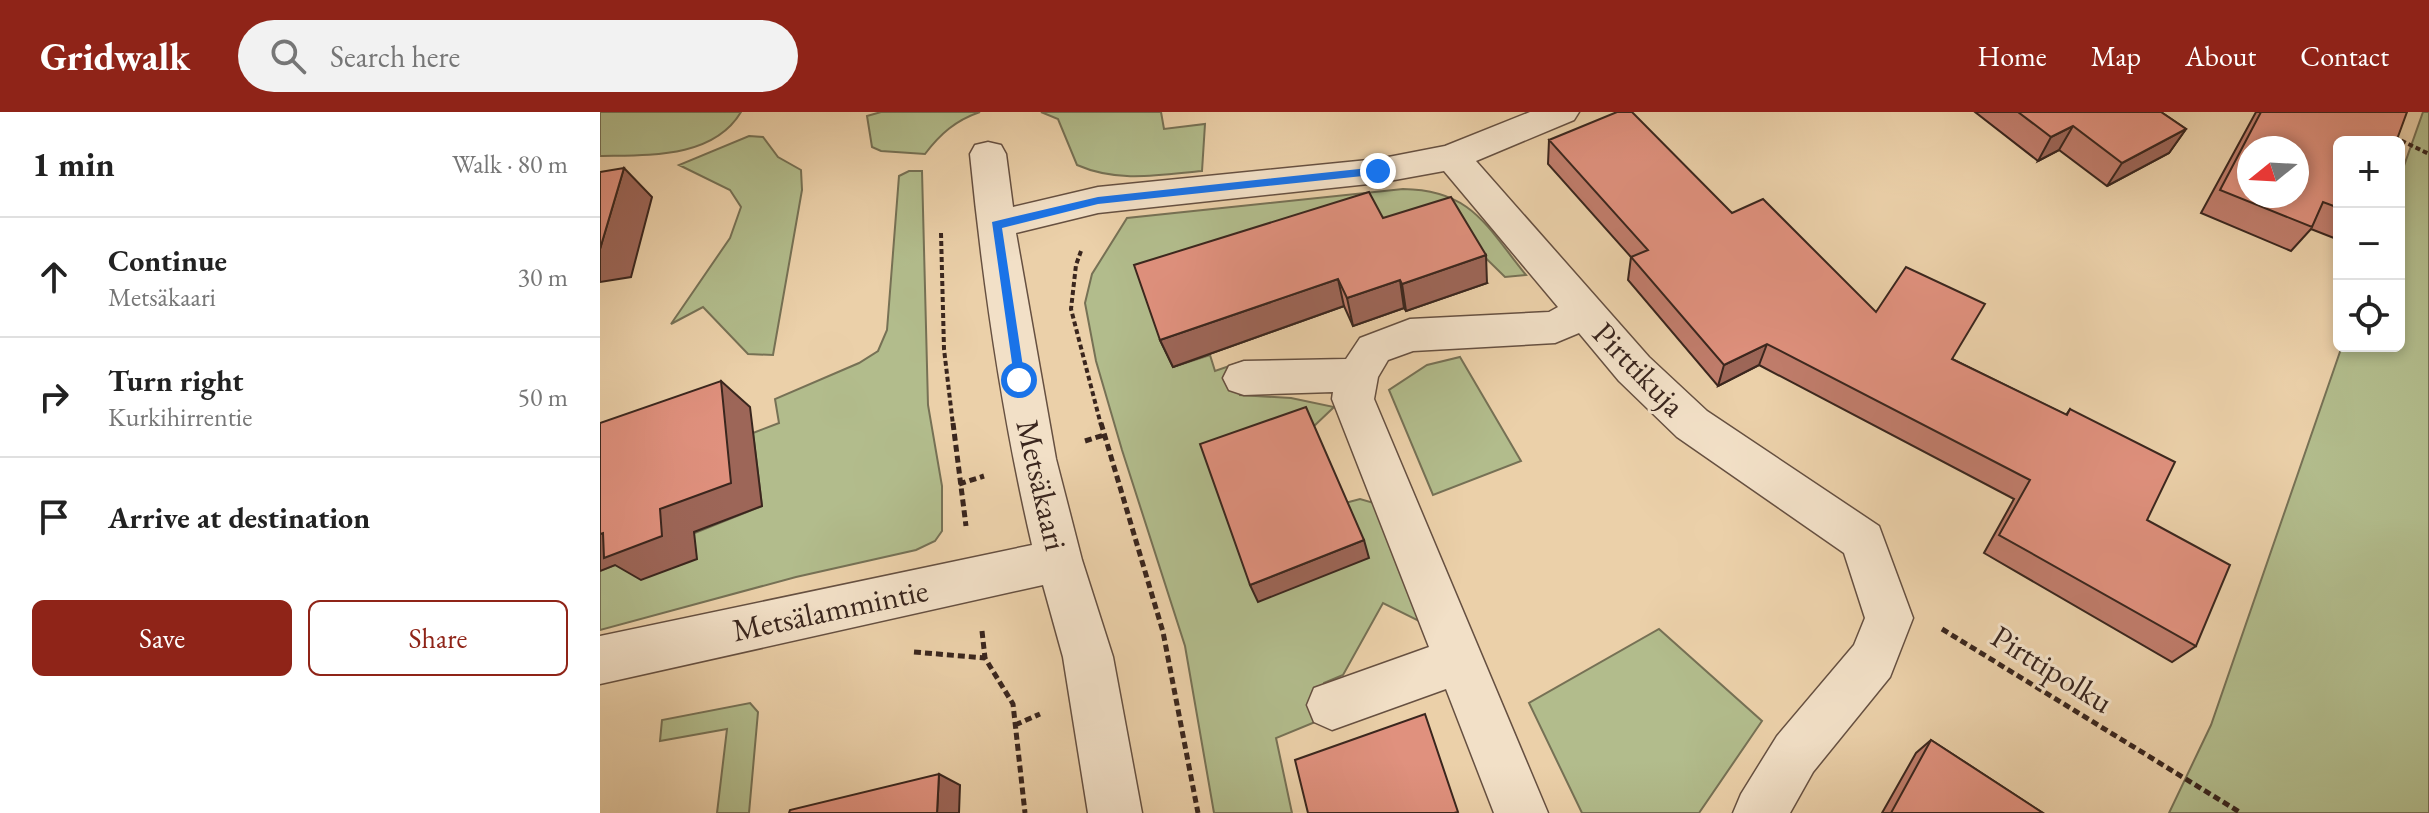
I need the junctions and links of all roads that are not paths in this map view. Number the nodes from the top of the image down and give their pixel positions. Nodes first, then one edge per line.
1 (1562, 112) edge
2 (988, 154) dead end
3 (1452, 157) junction
4 (996, 225) junction
5 (1584, 312) junction
6 (1358, 375) junction
7 (1244, 378) dead end
8 (1059, 560) junction
9 (600, 660) edge
10 (1458, 661) junction
11 (1332, 705) dead end
12 (1115, 813) edge
13 (1521, 813) edge
14 (1760, 813) edge

1 - 3 street
2 - 4 street, Metsäkaari
3 - 4 street
3 - 5 street, Pirttikuja
4 - 8 street, Metsäkaari
5 - 6 street
5 - 14 street, Pirttikuja
6 - 7 street
6 - 10 street
8 - 9 street, Metsälammintie
8 - 12 street, Metsäkaari
10 - 11 street
10 - 13 street

